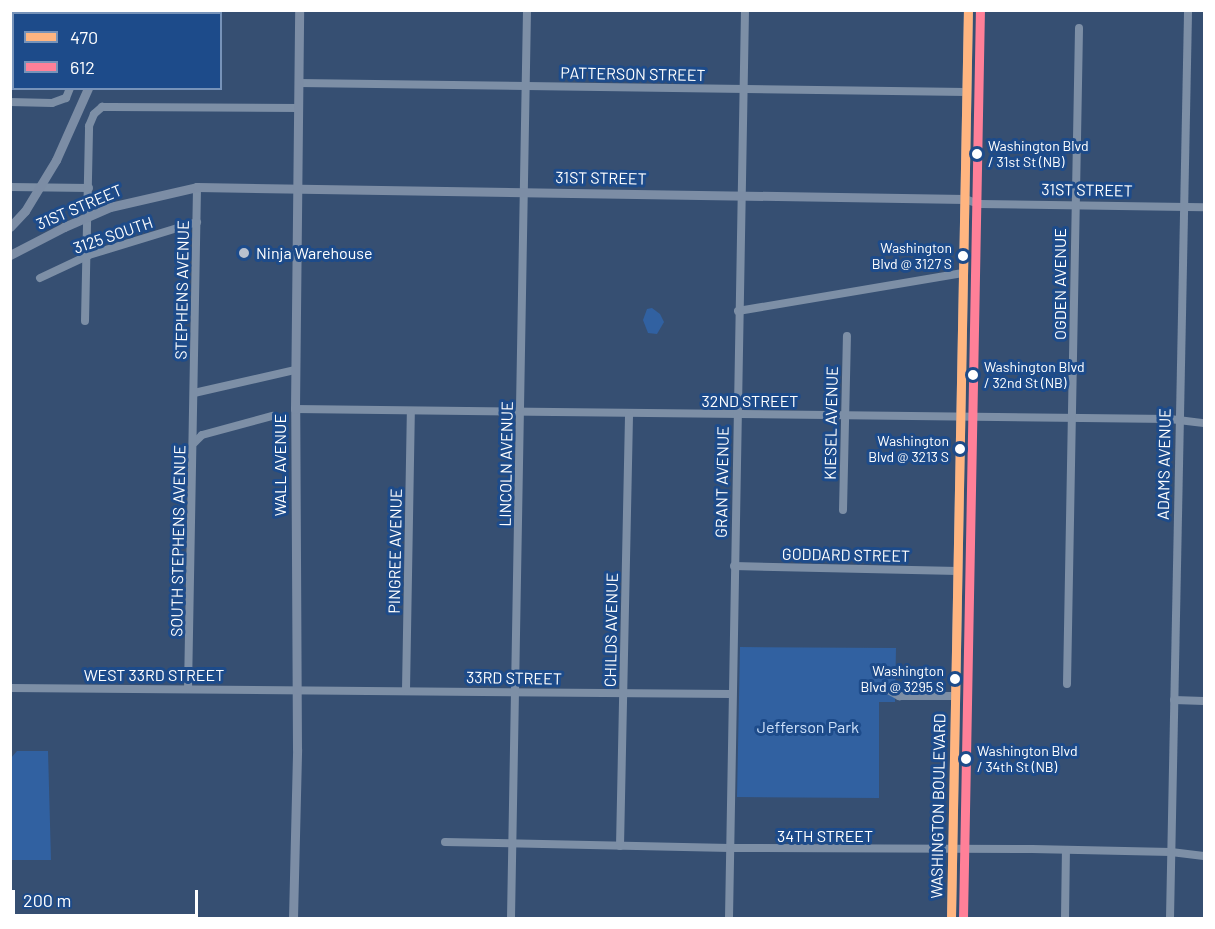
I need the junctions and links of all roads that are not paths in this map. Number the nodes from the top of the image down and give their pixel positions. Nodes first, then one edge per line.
1 (299, 10) edge
2 (527, 10) edge
3 (745, 10) edge
4 (968, 10) edge
5 (1188, 10) edge
6 (1079, 28) dead end
7 (299, 83) junction
8 (526, 87) junction
9 (69, 90) edge
10 (87, 90) edge
11 (744, 90) junction
12 (966, 92) junction
13 (10, 102) edge
14 (299, 108) junction
15 (10, 187) edge
16 (197, 187) junction
17 (298, 187) junction
18 (89, 188) junction
19 (524, 192) junction
20 (742, 195) junction
21 (965, 199) junction
22 (1075, 205) junction
23 (1184, 207) junction
24 (1204, 207) edge
25 (197, 222) junction
26 (10, 227) edge
27 (10, 255) edge
28 (89, 255) junction
29 (963, 273) junction
30 (40, 278) dead end
31 (738, 311) junction
32 (85, 321) dead end
33 (847, 336) dead end
34 (295, 370) junction
35 (194, 393) junction
36 (295, 410) junction
37 (411, 411) junction
38 (520, 413) junction
39 (629, 414) junction
40 (736, 414) junction
41 (845, 415) junction
42 (272, 416) dead end
43 (961, 416) junction
44 (1073, 418) junction
45 (1178, 421) junction
46 (1204, 423) edge
47 (194, 443) junction
48 (843, 510) dead end
49 (734, 566) junction
50 (958, 571) junction
51 (1067, 684) dead end
52 (10, 688) edge
53 (188, 689) junction
54 (297, 690) junction
55 (406, 690) junction
56 (888, 690) dead end
57 (515, 692) junction
58 (623, 693) junction
59 (732, 694) junction
60 (954, 696) junction
61 (1174, 700) junction
62 (1204, 701) edge
63 (445, 842) dead end
64 (513, 843) junction
65 (620, 846) junction
66 (730, 848) junction
67 (951, 850) junction
68 (1066, 850) junction
69 (1171, 852) junction
70 (1204, 856) edge
71 (293, 918) edge
72 (512, 918) edge
73 (729, 918) edge
74 (951, 918) edge
75 (1065, 918) edge
76 (1170, 918) edge

1 - 7 main road, WALL AVENUE
2 - 8 street, LINCOLN AVENUE
3 - 11 street, GRANT AVENUE
4 - 12 main road, WASHINGTON BOULEVARD
5 - 23 street, ADAMS AVENUE
6 - 22 street, OGDEN AVENUE
7 - 8 street, PATTERSON STREET
7 - 14 main road, WALL AVENUE
8 - 11 street, PATTERSON STREET
8 - 19 street, LINCOLN AVENUE
9 - 13 street
10 - 26 main road, bridge
11 - 12 street, PATTERSON STREET
11 - 20 street, GRANT AVENUE
12 - 21 main road, WASHINGTON BOULEVARD
14 - 17 main road, WALL AVENUE
14 - 18 street
15 - 18 street, 31ST STREET
16 - 17 main road, 31ST STREET
16 - 25 street, STEPHENS AVENUE
16 - 27 main road, 31ST STREET, bridge
17 - 19 main road, 31ST STREET
17 - 34 main road, WALL AVENUE
18 - 28 street
19 - 20 main road, 31ST STREET
19 - 38 street, LINCOLN AVENUE
20 - 21 main road, 31ST STREET
20 - 31 street, GRANT AVENUE
21 - 22 street, 31ST STREET
21 - 29 main road, WASHINGTON BOULEVARD
22 - 23 street, 31ST STREET
22 - 44 street, OGDEN AVENUE
23 - 24 street, 31ST STREET
23 - 45 street, ADAMS AVENUE
25 - 28 street, 3125 SOUTH
25 - 35 street, STEPHENS AVENUE
28 - 30 street, 3125 SOUTH
28 - 32 street
29 - 31 street
29 - 43 main road, WASHINGTON BOULEVARD
31 - 40 street, GRANT AVENUE
33 - 41 street, KIESEL AVENUE
34 - 35 street
34 - 36 main road, WALL AVENUE
35 - 47 street, SOUTH STEPHENS AVENUE
36 - 37 street, 32ND STREET
36 - 54 main road, WALL AVENUE
37 - 38 street, 32ND STREET
37 - 55 street, PINGREE AVENUE
38 - 39 street, 32ND STREET
38 - 57 street, LINCOLN AVENUE
39 - 40 street, 32ND STREET
39 - 58 street, CHILDS AVENUE
40 - 41 street, 32ND STREET
40 - 49 street, GRANT AVENUE
41 - 43 street, 32ND STREET
41 - 48 street, KIESEL AVENUE
42 - 47 street
43 - 44 street, 32ND STREET
43 - 50 main road, WASHINGTON BOULEVARD
44 - 45 street, 32ND STREET
44 - 51 street, OGDEN AVENUE
45 - 46 street, 32ND STREET
45 - 61 street, ADAMS AVENUE
47 - 53 street, SOUTH STEPHENS AVENUE
49 - 50 street, GODDARD STREET
49 - 59 street, GRANT AVENUE
50 - 60 main road, WASHINGTON BOULEVARD
52 - 53 street, WEST 33RD STREET
53 - 54 street, WEST 33RD STREET
54 - 55 street, 33RD STREET
54 - 71 main road, WALL AVENUE
55 - 57 street, 33RD STREET
56 - 60 street
57 - 58 street, 33RD STREET
57 - 64 street, LINCOLN AVENUE
58 - 59 street, 33RD STREET
58 - 65 street, CHILDS AVENUE
59 - 66 street, GRANT AVENUE
60 - 67 main road, WASHINGTON BOULEVARD
61 - 62 street
61 - 69 street, ADAMS AVENUE
63 - 64 street, 34TH STREET
64 - 65 street, 34TH STREET
64 - 72 street, LINCOLN AVENUE
65 - 66 street, 34TH STREET
66 - 67 street, 34TH STREET
66 - 73 street, GRANT AVENUE
67 - 68 street, 34TH STREET
67 - 74 main road, WASHINGTON BOULEVARD
68 - 69 street, 34TH STREET
68 - 75 street
69 - 70 street, 34TH STREET
69 - 76 street, ADAMS AVENUE

